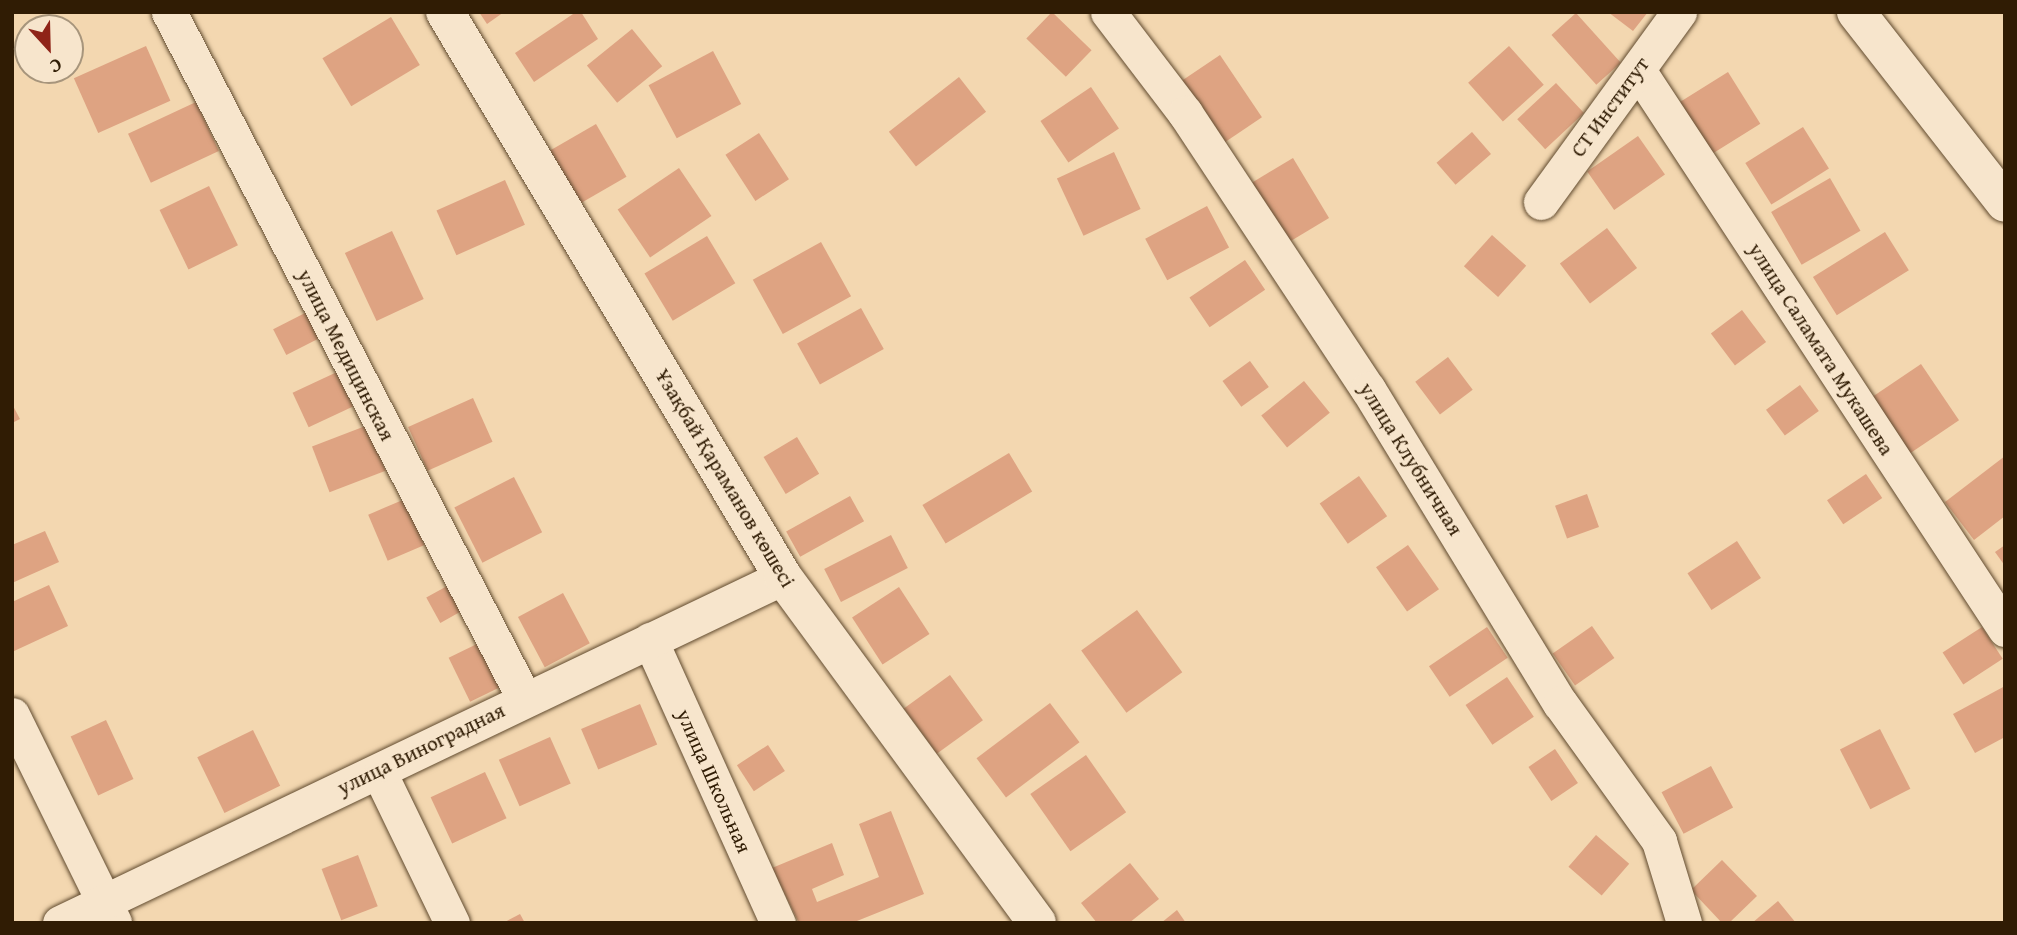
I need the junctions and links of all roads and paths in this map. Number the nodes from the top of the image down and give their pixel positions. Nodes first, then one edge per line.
1 (169, 12) edge
2 (445, 12) edge
3 (1108, 12) edge
4 (1679, 12) edge
5 (1856, 12) edge
6 (1638, 70) junction
7 (1541, 202) dead end
8 (2005, 204) edge
9 (783, 577) junction
10 (2005, 629) edge
11 (650, 640) junction
12 (524, 698) junction
13 (12, 715) edge
14 (379, 772) junction
15 (109, 913) edge
16 (60, 923) edge
17 (452, 923) edge
18 (778, 923) edge
19 (1037, 923) edge
20 (1684, 923) edge

1 - 12 street, улица Медицинская
2 - 9 street, Ұзақбай Қараманов көшесі
3 - 20 street, улица Клубничная
4 - 6 street, СТ Институт
5 - 8 street
6 - 7 street, СТ Институт
6 - 10 street, улица Саламата Мукашева
9 - 11 street, улица Виноградная
9 - 19 street, Ұзақбай Қараманов көшесі
11 - 12 street, улица Виноградная
11 - 18 street, улица Школьная
12 - 14 street, улица Виноградная
13 - 15 street
14 - 15 street, улица Виноградная
14 - 17 street
15 - 16 street, улица Виноградная

